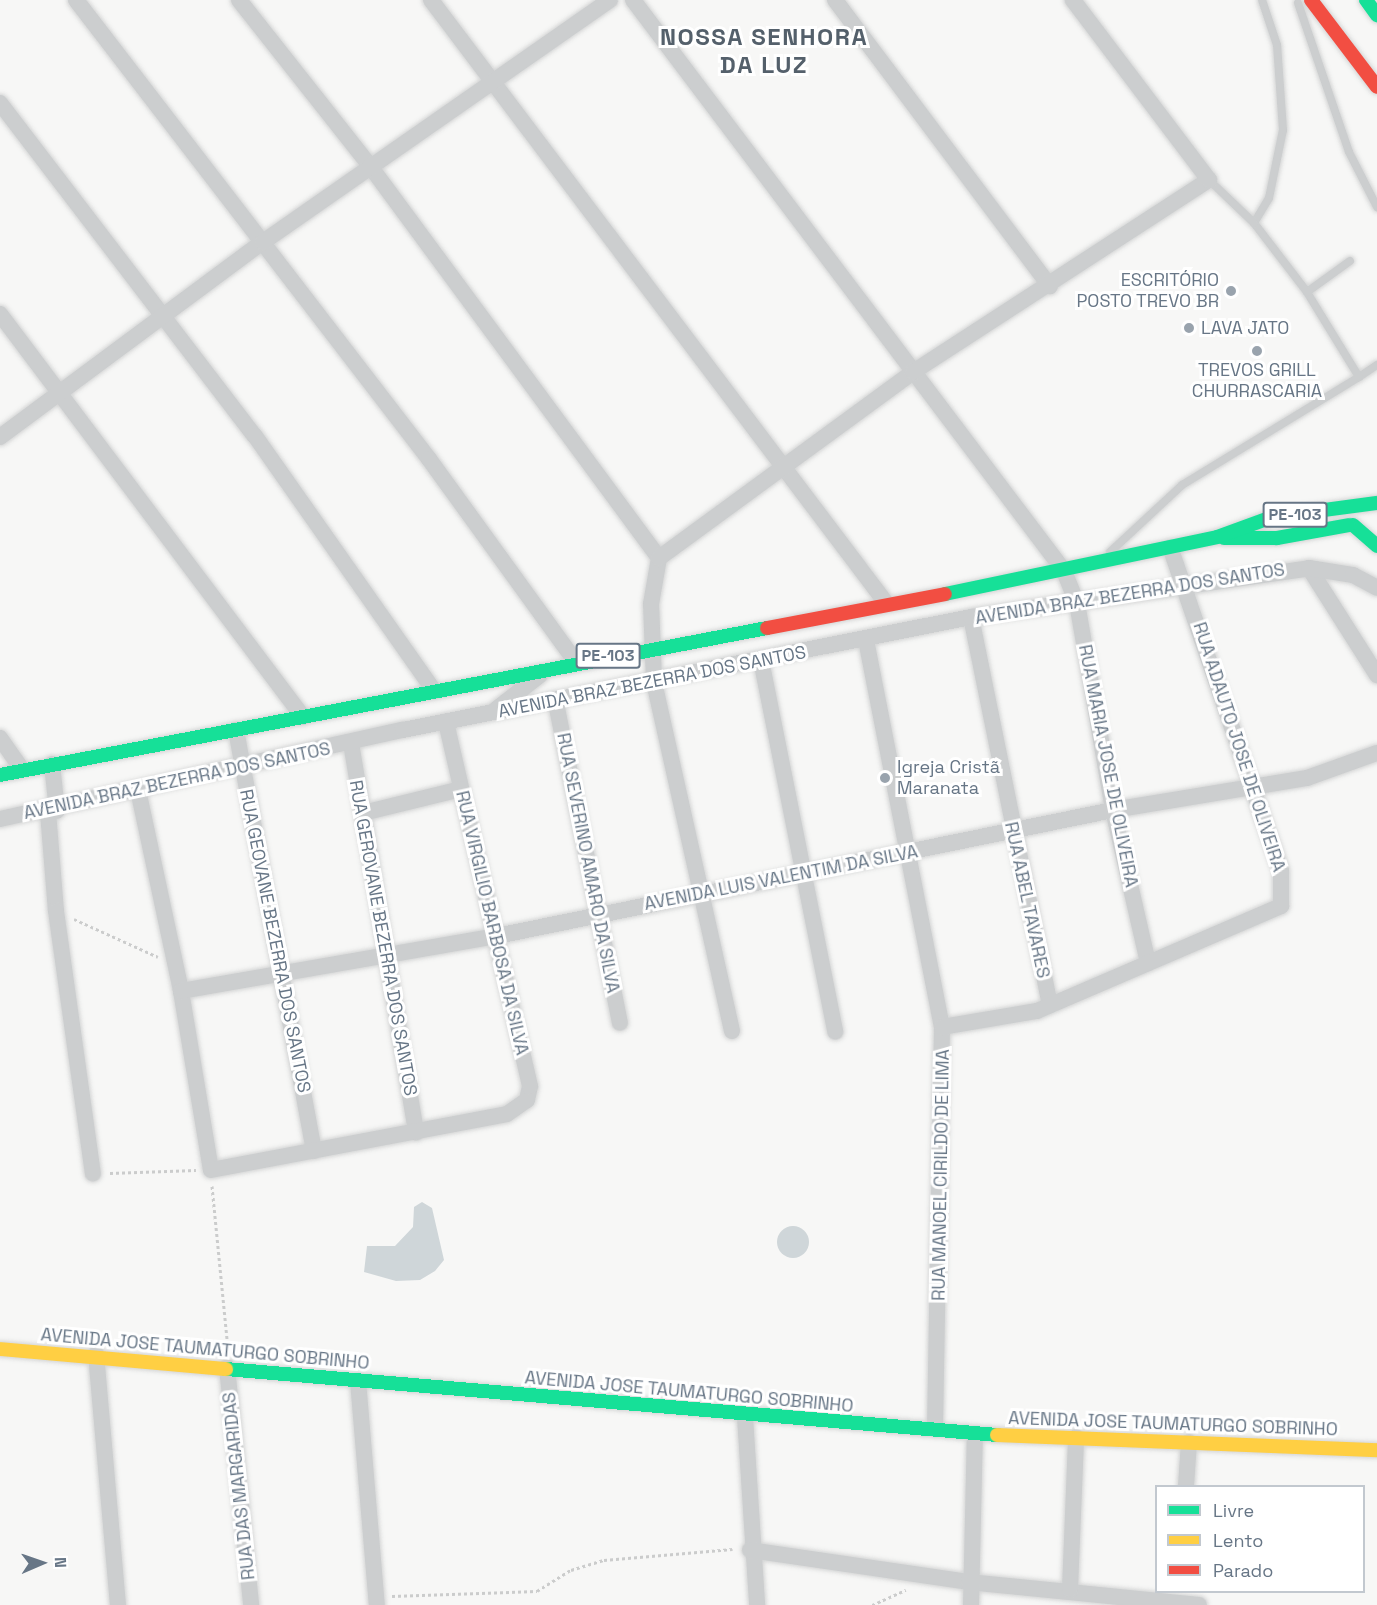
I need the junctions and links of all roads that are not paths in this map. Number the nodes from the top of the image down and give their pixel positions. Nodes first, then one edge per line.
1 (76, 0) edge
2 (239, 0) edge
3 (430, 0) edge
4 (610, 0) edge
5 (633, 0) edge
6 (835, 0) edge
7 (1073, 0) edge
8 (1262, 0) edge
9 (1296, 0) edge
10 (1311, 0) edge
11 (1366, 0) edge
12 (1377, 15) edge
13 (492, 86) junction
14 (1377, 87) edge
15 (0, 103) edge
16 (370, 166) junction
17 (1209, 180) junction
18 (1377, 207) edge
19 (1254, 223) junction
20 (263, 242) junction
21 (1350, 261) dead end
22 (1050, 286) junction
23 (1307, 292) junction
24 (0, 315) edge
25 (162, 319) junction
26 (1377, 365) edge
27 (914, 372) junction
28 (1359, 376) junction
29 (60, 392) junction
30 (0, 436) edge
31 (783, 467) junction
32 (1377, 503) edge
33 (1377, 522) edge
34 (1353, 525) junction
35 (1217, 537) junction
36 (1377, 546) edge
37 (1170, 547) junction
38 (659, 558) junction
39 (1102, 561) junction
40 (1309, 567) junction
41 (1064, 571) junction
42 (1185, 583) junction
43 (1377, 588) edge
44 (891, 603) junction
45 (1077, 603) junction
46 (971, 617) junction
47 (948, 622) junction
48 (866, 640) junction
49 (650, 647) junction
50 (761, 660) junction
51 (576, 662) junction
52 (551, 667) junction
53 (1377, 675) edge
54 (654, 681) junction
55 (434, 691) junction
56 (556, 703) junction
57 (491, 714) junction
58 (303, 717) junction
59 (446, 722) junction
60 (236, 730) junction
61 (0, 738) edge
62 (351, 743) junction
63 (1377, 753) edge
64 (52, 764) junction
65 (242, 765) junction
66 (22, 769) junction
67 (0, 775) edge
68 (1248, 786) junction
69 (461, 789) junction
70 (138, 790) junction
71 (1113, 810) junction
72 (52, 812) junction
73 (363, 813) junction
74 (0, 819) edge
75 (1012, 831) junction
76 (907, 854) junction
77 (804, 870) junction
78 (700, 893) junction
79 (598, 914) junction
80 (492, 937) junction
81 (387, 953) junction
82 (1148, 963) junction
83 (284, 975) junction
84 (182, 991) junction
85 (1050, 1005) junction
86 (620, 1023) dead end
87 (942, 1028) junction
88 (732, 1031) dead end
89 (835, 1032) dead end
90 (416, 1133) junction
91 (314, 1151) junction
92 (93, 1173) road end
93 (0, 1349) edge
94 (96, 1354) junction
95 (227, 1367) junction
96 (358, 1381) junction
97 (745, 1417) junction
98 (935, 1429) junction
99 (975, 1434) junction
100 (1076, 1437) junction
101 (1189, 1442) junction
102 (1377, 1450) edge
103 (1186, 1485) edge
104 (750, 1550) junction
105 (969, 1582) junction
106 (1079, 1595) edge
107 (376, 1599) edge
108 (1181, 1600) edge
109 (118, 1605) edge
110 (250, 1605) edge
111 (757, 1605) edge
112 (971, 1605) edge
113 (1199, 1605) edge

1 - 20 street
2 - 16 street
3 - 13 street
4 - 13 street
5 - 27 street, RUA MARIA JOSE DE OLIVEIRA
6 - 22 street
7 - 17 street
8 - 19 lane
9 - 18 lane
10 - 14 main road
11 - 12 main road
13 - 16 street
13 - 31 street
15 - 25 street
16 - 20 street
16 - 38 street
17 - 19 lane
17 - 22 street
19 - 23 lane
20 - 25 street
20 - 51 street
21 - 23 lane
22 - 27 street
23 - 28 lane
24 - 29 street
25 - 29 street
25 - 55 street
26 - 28 lane
27 - 31 street
27 - 41 street, RUA MARIA JOSE DE OLIVEIRA
28 - 39 lane
29 - 30 street
29 - 58 street
31 - 38 street
31 - 44 street
32 - 35 main road, PE-103
33 - 34 main road, PE-103
34 - 35 main road, PE-103
34 - 36 main road
35 - 37 main road, AVENIDA BRAZ BEZERRA DOS SANTOS / PE-103
37 - 39 main road, AVENIDA BRAZ BEZERRA DOS SANTOS / PE-103
37 - 42 street, RUA ADAUTO JOSE DE OLIVEIRA
38 - 49 street
39 - 41 main road, AVENIDA BRAZ BEZERRA DOS SANTOS / PE-103
40 - 42 street, AVENIDA BRAZ BEZERRA DOS SANTOS
40 - 43 street, AVENIDA BRAZ BEZERRA DOS SANTOS
40 - 53 street
41 - 44 main road, AVENIDA BRAZ BEZERRA DOS SANTOS / PE-103
41 - 45 street, RUA MARIA JOSE DE OLIVEIRA
42 - 45 street, AVENIDA BRAZ BEZERRA DOS SANTOS
42 - 68 street, RUA ADAUTO JOSE DE OLIVEIRA
44 - 47 street
44 - 49 main road, AVENIDA BRAZ BEZERRA DOS SANTOS / PE-103
45 - 46 street, AVENIDA BRAZ BEZERRA DOS SANTOS
45 - 71 street, RUA MARIA JOSE DE OLIVEIRA
46 - 47 street, AVENIDA BRAZ BEZERRA DOS SANTOS
46 - 75 street, RUA ABEL TAVARES
47 - 48 street, AVENIDA BRAZ BEZERRA DOS SANTOS
48 - 50 street, AVENIDA BRAZ BEZERRA DOS SANTOS
48 - 76 street, RUA MANOEL CIRILDO DE LIMA
49 - 51 main road, AVENIDA BRAZ BEZERRA DOS SANTOS / PE-103
49 - 54 street
50 - 54 street, AVENIDA BRAZ BEZERRA DOS SANTOS
50 - 77 street
51 - 52 main road, AVENIDA BRAZ BEZERRA DOS SANTOS / PE-103
52 - 55 main road, AVENIDA BRAZ BEZERRA DOS SANTOS / PE-103
52 - 57 street
54 - 56 street, AVENIDA BRAZ BEZERRA DOS SANTOS
54 - 78 street
55 - 58 main road, AVENIDA BRAZ BEZERRA DOS SANTOS / PE-103
56 - 57 street, AVENIDA BRAZ BEZERRA DOS SANTOS
56 - 79 street, RUA SEVERINO AMARO DA SILVA
57 - 59 street, AVENIDA BRAZ BEZERRA DOS SANTOS
58 - 60 main road, AVENIDA BRAZ BEZERRA DOS SANTOS / PE-103
59 - 62 street, AVENIDA BRAZ BEZERRA DOS SANTOS
59 - 69 street, RUA VIRGILIO BARBOSA DA SILVA
60 - 64 main road, AVENIDA BRAZ BEZERRA DOS SANTOS / PE-103
60 - 65 street, RUA GEOVANE BEZERRA DOS SANTOS
61 - 66 street
62 - 65 street, AVENIDA BRAZ BEZERRA DOS SANTOS
62 - 73 street, RUA GEROVANE BEZERRA DOS SANTOS
63 - 68 street, AVENIDA LUIS VALENTIM DA SILVA
64 - 66 main road, AVENIDA BRAZ BEZERRA DOS SANTOS / PE-103
64 - 72 street
65 - 70 street, AVENIDA BRAZ BEZERRA DOS SANTOS
65 - 83 street, RUA GEOVANE BEZERRA DOS SANTOS
66 - 67 main road, AVENIDA BRAZ BEZERRA DOS SANTOS / PE-103
68 - 71 street, AVENIDA LUIS VALENTIM DA SILVA
68 - 82 street, RUA ADAUTO JOSE DE OLIVEIRA
69 - 73 street
69 - 80 street, RUA VIRGILIO BARBOSA DA SILVA
70 - 72 street, AVENIDA BRAZ BEZERRA DOS SANTOS
70 - 84 street
71 - 75 street, AVENIDA LUIS VALENTIM DA SILVA
71 - 82 street, RUA MARIA JOSE DE OLIVEIRA
72 - 74 street, AVENIDA BRAZ BEZERRA DOS SANTOS
72 - 92 street
73 - 81 street, RUA GEROVANE BEZERRA DOS SANTOS
75 - 76 street, AVENIDA LUIS VALENTIM DA SILVA
75 - 85 street, RUA ABEL TAVARES
76 - 77 street, AVENIDA LUIS VALENTIM DA SILVA
76 - 87 street, RUA MANOEL CIRILDO DE LIMA
77 - 78 street, AVENIDA LUIS VALENTIM DA SILVA
77 - 89 street
78 - 79 street, AVENIDA LUIS VALENTIM DA SILVA
78 - 88 street
79 - 80 street, AVENIDA LUIS VALENTIM DA SILVA
79 - 86 street, RUA SEVERINO AMARO DA SILVA
80 - 81 street, AVENIDA LUIS VALENTIM DA SILVA
80 - 90 street, RUA VIRGILIO BARBOSA DA SILVA
81 - 83 street, AVENIDA LUIS VALENTIM DA SILVA
81 - 90 street, RUA GEROVANE BEZERRA DOS SANTOS
82 - 85 street
83 - 84 street, AVENIDA LUIS VALENTIM DA SILVA
83 - 91 street, RUA GEOVANE BEZERRA DOS SANTOS
84 - 91 street
85 - 87 street
87 - 98 street, RUA MANOEL CIRILDO DE LIMA
90 - 91 street
93 - 94 main road, AVENIDA JOSE TAUMATURGO SOBRINHO
94 - 95 main road, AVENIDA JOSE TAUMATURGO SOBRINHO
94 - 109 street
95 - 96 main road, AVENIDA JOSE TAUMATURGO SOBRINHO
95 - 110 street, RUA DAS MARGARIDAS
96 - 97 main road, AVENIDA JOSE TAUMATURGO SOBRINHO
96 - 107 street
97 - 98 main road, AVENIDA JOSE TAUMATURGO SOBRINHO
97 - 104 street
98 - 99 main road, AVENIDA JOSE TAUMATURGO SOBRINHO
99 - 100 main road, AVENIDA JOSE TAUMATURGO SOBRINHO
99 - 105 street
100 - 101 main road, AVENIDA JOSE TAUMATURGO SOBRINHO
100 - 106 street
101 - 102 main road, AVENIDA JOSE TAUMATURGO SOBRINHO
101 - 103 street
104 - 105 street
104 - 111 street
105 - 106 street
105 - 112 street
106 - 108 street
108 - 113 street

